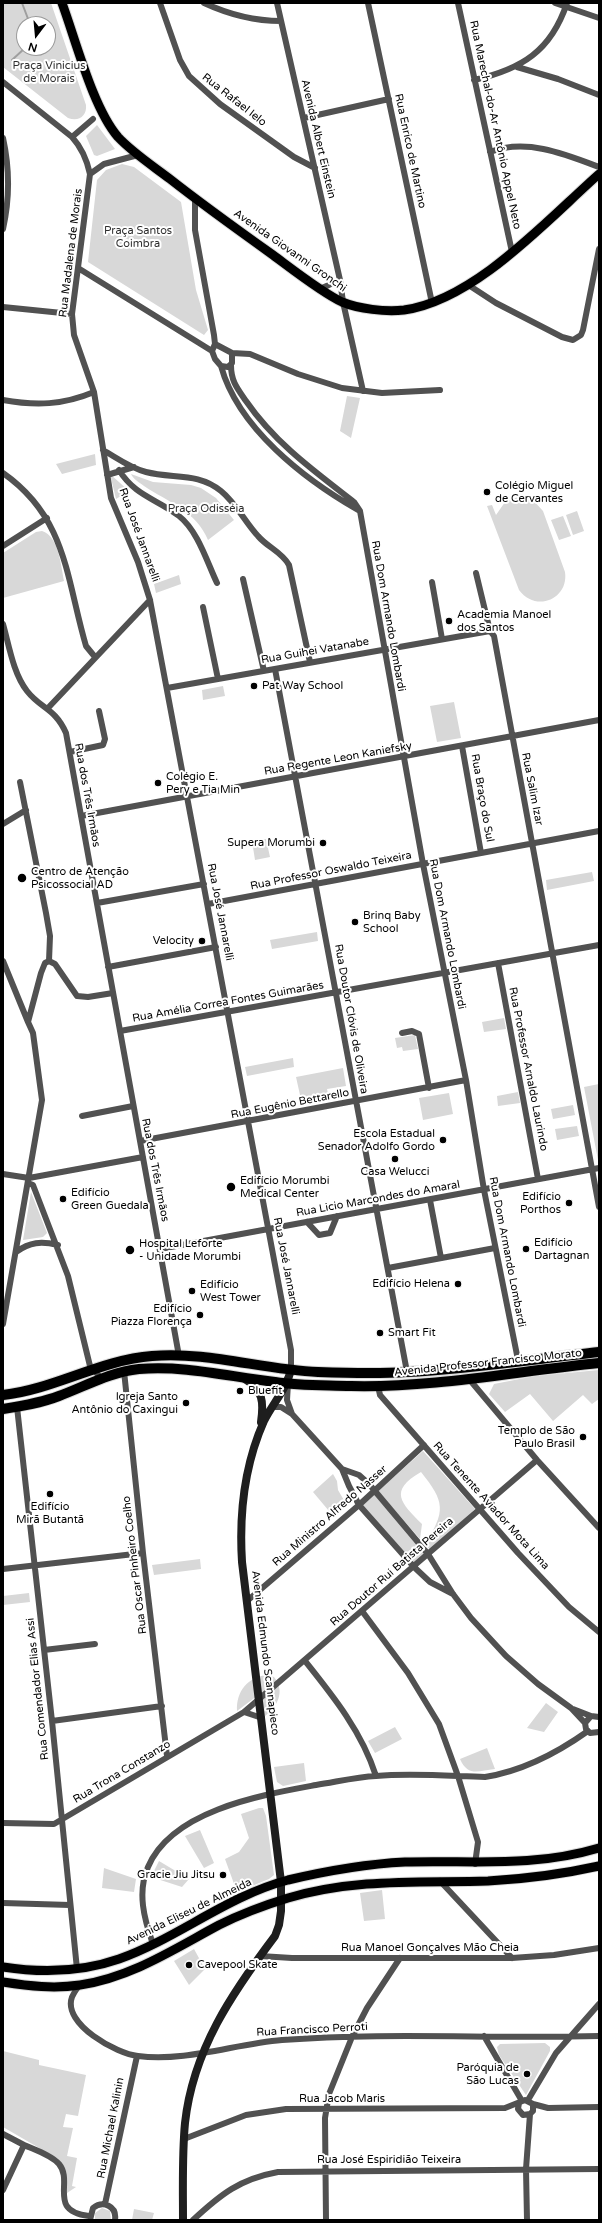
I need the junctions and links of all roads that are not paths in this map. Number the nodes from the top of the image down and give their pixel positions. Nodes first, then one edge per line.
1 (62, 3) edge
2 (160, 3) edge
3 (204, 3) edge
4 (277, 3) edge
5 (368, 3) edge
6 (458, 3) edge
7 (555, 3) edge
8 (567, 5) edge
9 (599, 18) edge
10 (281, 21) junction
11 (517, 67) junction
12 (474, 80) junction
13 (3, 82) edge
14 (599, 95) edge
15 (389, 99) junction
16 (93, 118) dead end
17 (304, 118) junction
18 (72, 137) junction
19 (3, 138) edge
20 (490, 152) junction
21 (138, 155) junction
22 (599, 167) edge
23 (315, 168) junction
24 (90, 174) junction
25 (599, 174) edge
26 (195, 198) junction
27 (3, 229) edge
28 (599, 249) edge
29 (512, 252) junction
30 (78, 268) junction
31 (340, 280) junction
32 (470, 286) junction
33 (322, 288) junction
34 (343, 302) junction
35 (432, 303) junction
36 (3, 307) edge
37 (72, 314) junction
38 (215, 344) junction
39 (212, 351) junction
40 (232, 353) junction
41 (221, 366) junction
42 (229, 366) junction
43 (440, 390) dead end
44 (363, 391) junction
45 (94, 392) junction
46 (3, 395) edge
47 (6, 401) edge
48 (103, 450) junction
49 (134, 467) junction
50 (119, 470) junction
51 (3, 473) edge
52 (108, 475) junction
53 (360, 511) junction
54 (47, 518) junction
55 (3, 546) edge
56 (476, 573) dead end
57 (243, 578) dead end
58 (432, 582) dead end
59 (216, 583) dead end
60 (150, 600) junction
61 (203, 607) dead end
62 (3, 624) edge
63 (490, 631) junction
64 (442, 639) junction
65 (384, 649) junction
66 (95, 657) junction
67 (310, 662) junction
68 (275, 668) junction
69 (264, 671) junction
70 (218, 679) junction
71 (168, 688) junction
72 (48, 708) junction
73 (99, 711) dead end
74 (599, 720) edge
75 (512, 737) junction
76 (462, 746) junction
77 (70, 752) junction
78 (404, 758) junction
79 (296, 777) junction
80 (20, 782) dead end
81 (188, 797) junction
82 (26, 810) junction
83 (81, 816) junction
84 (3, 824) edge
85 (599, 831) edge
86 (532, 843) junction
87 (481, 853) junction
88 (423, 864) junction
89 (204, 884) junction
90 (316, 884) junction
91 (97, 903) junction
92 (208, 904) junction
93 (599, 945) edge
94 (216, 947) junction
95 (551, 953) junction
96 (3, 961) edge
97 (49, 961) junction
98 (498, 963) junction
99 (108, 967) junction
100 (444, 973) junction
101 (337, 992) junction
102 (113, 993) junction
103 (228, 1012) junction
104 (28, 1022) junction
105 (120, 1031) junction
106 (402, 1033) dead end
107 (466, 1080) junction
108 (429, 1088) junction
109 (356, 1101) junction
110 (133, 1106) junction
111 (82, 1116) dead end
112 (248, 1122) junction
113 (140, 1141) junction
114 (143, 1156) junction
115 (599, 1168) edge
116 (592, 1169) junction
117 (3, 1174) edge
118 (538, 1179) junction
119 (28, 1180) junction
120 (484, 1190) junction
121 (430, 1200) junction
122 (599, 1207) edge
123 (377, 1209) junction
124 (337, 1216) junction
125 (307, 1222) junction
126 (268, 1230) junction
127 (53, 1235) junction
128 (18, 1241) junction
129 (58, 1245) junction
130 (496, 1248) junction
131 (160, 1249) junction
132 (16, 1252) junction
133 (441, 1258) junction
134 (388, 1268) junction
135 (3, 1324) edge
136 (599, 1352) edge
137 (179, 1356) junction
138 (518, 1360) junction
139 (599, 1363) edge
140 (92, 1369) junction
141 (291, 1370) junction
142 (124, 1371) junction
143 (407, 1372) junction
144 (101, 1378) junction
145 (244, 1378) junction
146 (468, 1379) junction
147 (288, 1384) junction
148 (378, 1386) junction
149 (3, 1395) edge
150 (17, 1407) junction
151 (272, 1408) junction
152 (3, 1409) edge
153 (292, 1414) junction
154 (261, 1429) junction
155 (424, 1445) junction
156 (537, 1460) junction
157 (342, 1469) junction
158 (374, 1491) junction
159 (360, 1505) junction
160 (480, 1509) junction
161 (599, 1528) edge
162 (143, 1553) junction
163 (428, 1554) junction
164 (35, 1565) junction
165 (414, 1567) junction
166 (3, 1569) edge
167 (453, 1594) junction
168 (247, 1601) junction
169 (362, 1611) junction
170 (599, 1632) edge
171 (95, 1644) dead end
172 (44, 1650) junction
173 (305, 1661) junction
174 (260, 1700) junction
175 (162, 1706) junction
176 (571, 1708) junction
177 (244, 1712) junction
178 (590, 1716) junction
179 (599, 1717) edge
180 (262, 1718) junction
181 (52, 1721) junction
182 (585, 1723) junction
183 (588, 1731) junction
184 (598, 1733) edge
185 (167, 1756) junction
186 (376, 1776) junction
187 (458, 1776) junction
188 (270, 1794) junction
189 (61, 1820) junction
190 (3, 1823) edge
191 (599, 1848) edge
192 (475, 1864) junction
193 (599, 1866) edge
194 (440, 1881) junction
195 (281, 1882) junction
196 (281, 1900) junction
197 (3, 1904) edge
198 (70, 1905) junction
199 (153, 1944) junction
200 (599, 1948) edge
201 (260, 1956) junction
202 (400, 1958) junction
203 (512, 1958) junction
204 (3, 1967) edge
205 (77, 1969) junction
206 (3, 1982) edge
207 (80, 1985) junction
208 (599, 2004) edge
209 (484, 2036) junction
210 (599, 2036) edge
211 (352, 2037) junction
212 (569, 2037) junction
213 (202, 2052) junction
214 (137, 2056) junction
215 (525, 2102) junction
216 (599, 2107) edge
217 (505, 2108) junction
218 (548, 2108) junction
219 (326, 2109) junction
220 (526, 2113) junction
221 (3, 2134) edge
222 (184, 2139) junction
223 (24, 2145) junction
224 (526, 2169) junction
225 (599, 2169) edge
226 (327, 2171) junction
227 (3, 2190) edge
228 (106, 2204) junction
229 (90, 2218) edge
230 (115, 2220) edge
231 (183, 2220) edge
232 (193, 2220) edge
233 (326, 2220) edge
234 (528, 2220) edge

1 - 21 main road, Avenida Giovanni Gronchi
2 - 23 street, Rua Rafael Ielo
3 - 10 street
4 - 10 street, Avenida Albert Einstein
5 - 15 street, Rua Enrico de Martino
6 - 12 street, Rua Marechal-do-Ar Antônio Appel Neto
7 - 8 street
8 - 9 street
8 - 11 street
10 - 17 street, Avenida Albert Einstein
11 - 12 street
11 - 14 street
12 - 20 street, Rua Marechal-do-Ar Antônio Appel Neto
13 - 18 street
15 - 17 street
15 - 35 street, Rua Enrico de Martino
16 - 18 street
17 - 23 street, Avenida Albert Einstein
18 - 24 street
19 - 27 street
20 - 22 street
20 - 29 street, Rua Marechal-do-Ar Antônio Appel Neto
21 - 24 street
21 - 26 main road, Avenida Giovanni Gronchi
23 - 31 street, Avenida Albert Einstein
24 - 30 street, Rua Madalena de Morais
25 - 29 main road, Avenida Giovanni Gronchi
26 - 33 main road, Avenida Giovanni Gronchi
26 - 38 street
28 - 32 street
29 - 32 main road, Avenida Giovanni Gronchi
30 - 37 street, Rua Madalena de Morais
30 - 39 street
31 - 33 street
31 - 34 street, Avenida Albert Einstein
32 - 35 main road, Avenida Giovanni Gronchi
33 - 34 main road, Avenida Giovanni Gronchi
34 - 35 main road, Avenida Giovanni Gronchi
34 - 44 street, Avenida Albert Einstein
36 - 37 street
37 - 45 street, Rua Madalena de Morais
38 - 39 street
38 - 40 street
39 - 41 street
40 - 42 street
40 - 44 street
41 - 42 street
41 - 53 street
42 - 53 street
43 - 44 street
45 - 47 street
45 - 48 street, Rua Madalena de Morais
46 - 47 street
48 - 49 street
48 - 52 street, Rua José Jannarelli
49 - 50 street
49 - 67 street
50 - 52 street
50 - 59 street
51 - 54 street
52 - 60 street, Rua José Jannarelli
53 - 65 street, Rua Dom Armando Lombardi
54 - 55 street
54 - 66 street
56 - 63 street, Rua Salim Izar
57 - 69 street
58 - 64 street
60 - 66 street
60 - 71 street, Rua José Jannarelli
61 - 70 street
62 - 72 street, Rua dos Três Irmãos
63 - 64 street, Rua Guihei Vatanabe
63 - 75 street, Rua Salim Izar
64 - 65 street, Rua Guihei Vatanabe
65 - 67 street, Rua Guihei Vatanabe
65 - 78 street, Rua Dom Armando Lombardi
66 - 72 street
67 - 68 street, Rua Guihei Vatanabe
68 - 69 street, Rua Guihei Vatanabe
68 - 79 street, Rua Doutor Clóvis de Oliveira
69 - 70 street, Rua Guihei Vatanabe
70 - 71 street, Rua Guihei Vatanabe
71 - 81 street, Rua José Jannarelli
72 - 77 street, Rua dos Três Irmãos
73 - 77 street
74 - 75 street, Rua Regente Leon Kaniefsky
75 - 76 street, Rua Regente Leon Kaniefsky
75 - 86 street, Rua Salim Izar
76 - 78 street, Rua Regente Leon Kaniefsky
76 - 87 street, Rua Braço do Sul
77 - 83 street, Rua dos Três Irmãos
78 - 79 street, Rua Regente Leon Kaniefsky
78 - 88 street, Rua Dom Armando Lombardi
79 - 81 street, Rua Regente Leon Kaniefsky
79 - 90 street, Rua Doutor Clóvis de Oliveira
80 - 82 street
81 - 83 street, Rua Regente Leon Kaniefsky
81 - 89 street, Rua José Jannarelli
82 - 84 street
82 - 97 street
83 - 91 street, Rua dos Três Irmãos
85 - 86 street, Rua Professor Oswaldo Teixeira
86 - 87 street, Rua Professor Oswaldo Teixeira
86 - 95 street, Rua Salim Izar
87 - 88 street, Rua Professor Oswaldo Teixeira
88 - 90 street, Rua Professor Oswaldo Teixeira
88 - 100 street, Rua Dom Armando Lombardi
89 - 91 street
89 - 92 street, Rua José Jannarelli
90 - 92 street, Rua Professor Oswaldo Teixeira
90 - 101 street, Rua Doutor Clóvis de Oliveira
91 - 99 street, Rua dos Três Irmãos
92 - 94 street, Rua José Jannarelli
93 - 95 street, Rua Amélia Correa Fontes Guimarães
94 - 99 street
94 - 103 street, Rua José Jannarelli
95 - 98 street, Rua Amélia Correa Fontes Guimarães
95 - 116 street, Rua Salim Izar
96 - 104 street
97 - 102 street
97 - 104 street
98 - 100 street, Rua Amélia Correa Fontes Guimarães
98 - 118 street, Rua Professor Arnaldo Laurindo
99 - 102 street, Rua dos Três Irmãos
100 - 101 street, Rua Amélia Correa Fontes Guimarães
100 - 107 street, Rua Dom Armando Lombardi
101 - 103 street, Rua Amélia Correa Fontes Guimarães
101 - 109 street, Rua Doutor Clóvis de Oliveira
102 - 105 street, Rua dos Três Irmãos
103 - 105 street, Rua Amélia Correa Fontes Guimarães
103 - 112 street, Rua José Jannarelli
104 - 119 street
105 - 110 street, Rua dos Três Irmãos
106 - 108 street
107 - 108 street, Rua Eugênio Bettarello
107 - 120 street, Rua Dom Armando Lombardi
108 - 109 street, Rua Eugênio Bettarello
109 - 112 street, Rua Eugênio Bettarello
109 - 123 street, Rua Doutor Clóvis de Oliveira
110 - 111 street, Rua dos Três Irmãos
110 - 113 street, Rua dos Três Irmãos
112 - 113 street, Rua Eugênio Bettarello
112 - 126 street, Rua José Jannarelli
113 - 114 street, Rua dos Três Irmãos
114 - 119 street
114 - 131 street, Rua dos Três Irmãos
115 - 116 street, Rua Licio Marcondes do Amaral
116 - 118 street, Rua Licio Marcondes do Amaral
116 - 122 street, Rua Salim Izar
117 - 119 street
118 - 120 street, Rua Licio Marcondes do Amaral
119 - 127 street
119 - 128 street
120 - 121 street, Rua Licio Marcondes do Amaral
120 - 130 street, Rua Dom Armando Lombardi
121 - 123 street, Rua Licio Marcondes do Amaral
121 - 133 street
123 - 124 street, Rua Licio Marcondes do Amaral
123 - 134 street, Rua Doutor Clóvis de Oliveira
124 - 125 street, Rua Licio Marcondes do Amaral
124 - 125 street
125 - 126 street, Rua Licio Marcondes do Amaral
126 - 131 street, Rua Licio Marcondes do Amaral
126 - 141 street, Rua José Jannarelli
127 - 128 street
127 - 129 street
128 - 132 street
129 - 132 street
129 - 140 street
130 - 133 street
130 - 138 street, Rua Dom Armando Lombardi
131 - 137 street, Rua dos Três Irmãos
132 - 135 street
133 - 134 street
134 - 143 street, Rua Doutor Clóvis de Oliveira
136 - 138 highway, Avenida Professor Francisco Morato
137 - 140 highway, Avenida Professor Francisco Morato
137 - 141 highway, Avenida Professor Francisco Morato
138 - 143 highway, Avenida Professor Francisco Morato
139 - 146 highway, Avenida Professor Francisco Morato
140 - 144 street
140 - 149 highway, Avenida Professor Francisco Morato
141 - 143 highway, Avenida Professor Francisco Morato
141 - 147 main road, Rua José Jannarelli
142 - 144 highway, Avenida Professor Francisco Morato
142 - 145 highway, Avenida Professor Francisco Morato
142 - 162 street, Rua Oscar Pinheiro Coelho
144 - 150 highway, Avenida Professor Francisco Morato
145 - 147 highway, Avenida Professor Francisco Morato
145 - 154 main road, Avenida Edmundo Scannapieco
146 - 148 highway, Avenida Professor Francisco Morato
146 - 156 street
147 - 148 highway, Avenida Professor Francisco Morato
147 - 151 main road, Avenida Edmundo Scannapieco
147 - 153 street
148 - 155 street, Rua Tenente Aviador Mota Lima
150 - 152 highway, Avenida Professor Francisco Morato
150 - 164 street, Rua Comendador Elias Assi
151 - 153 street
151 - 154 main road, Avenida Edmundo Scannapieco
153 - 157 street
154 - 168 main road, Avenida Edmundo Scannapieco
155 - 158 street, Rua Ministro Alfredo Nasser
155 - 160 street, Rua Tenente Aviador Mota Lima
156 - 160 street, Rua Doutor Rui Batista Pereira
156 - 161 street
157 - 158 street
157 - 159 street
158 - 159 street, Rua Ministro Alfredo Nasser
158 - 163 street
159 - 165 street
159 - 168 street, Rua Ministro Alfredo Nasser
160 - 163 street, Rua Doutor Rui Batista Pereira
160 - 170 street, Rua Tenente Aviador Mota Lima
162 - 164 street
162 - 175 street, Rua Oscar Pinheiro Coelho
163 - 165 street, Rua Doutor Rui Batista Pereira
163 - 167 street
164 - 166 street
164 - 172 street, Rua Comendador Elias Assi
165 - 167 street
165 - 169 street, Rua Doutor Rui Batista Pereira
167 - 176 street
168 - 174 main road, Avenida Edmundo Scannapieco
169 - 173 street, Rua Doutor Rui Batista Pereira
169 - 187 street
171 - 172 street
172 - 181 street, Rua Comendador Elias Assi
173 - 174 street, Rua Doutor Rui Batista Pereira
173 - 186 street
174 - 177 street, Rua Trona Constanzo
174 - 180 main road, Avenida Edmundo Scannapieco
175 - 181 street
175 - 185 street, Rua Oscar Pinheiro Coelho
176 - 178 street
176 - 182 street
177 - 180 street
177 - 185 street, Rua Trona Constanzo
178 - 179 street
178 - 182 street
180 - 188 main road, Avenida Edmundo Scannapieco
181 - 189 street, Rua Comendador Elias Assi
182 - 183 street
183 - 184 street
183 - 187 street
185 - 189 street, Rua Trona Constanzo
186 - 187 street
186 - 188 street
187 - 192 street
188 - 195 main road, Avenida Edmundo Scannapieco
188 - 199 street
189 - 190 street, Rua Trona Constanzo
189 - 198 street, Rua Comendador Elias Assi
191 - 192 main road, Avenida Eliseu de Almeida
192 - 195 main road, Avenida Eliseu de Almeida
193 - 194 main road
194 - 196 main road
194 - 203 street
195 - 196 main road, Avenida Edmundo Scannapieco
195 - 199 main road, Avenida Eliseu de Almeida
196 - 201 main road, Avenida Edmundo Scannapieco
196 - 207 main road
197 - 198 street
198 - 205 street, Rua Comendador Elias Assi
199 - 205 main road, Avenida Eliseu de Almeida
200 - 203 street, Rua Manoel Gonçalves Mão Cheia
201 - 202 street, Rua Manoel Gonçalves Mão Cheia
201 - 213 main road, Avenida Edmundo Scannapieco
202 - 203 street, Rua Manoel Gonçalves Mão Cheia
202 - 211 street
204 - 205 main road, Avenida Eliseu de Almeida
206 - 207 main road
207 - 214 street, Rua Francisco Perroti
208 - 212 street
209 - 211 street, Rua Francisco Perroti
209 - 212 street, Rua Francisco Perroti
209 - 215 street
210 - 212 street, Rua Francisco Perroti
211 - 213 street, Rua Francisco Perroti
211 - 219 street
212 - 215 street
213 - 214 street, Rua Francisco Perroti
213 - 222 main road, Avenida Edmundo Scannapieco
214 - 228 street, Rua Michael Kalinin
215 - 217 street, Rua Jacob Maris
215 - 218 street, Rua Jacob Maris
215 - 220 street
215 - 220 street
216 - 218 street, Rua Jacob Maris
217 - 219 street, Rua Jacob Maris
217 - 220 street, Rua Jacob Maris
218 - 220 street, Rua Jacob Maris
219 - 222 street, Rua Jacob Maris
219 - 226 street
220 - 224 street
221 - 223 street
222 - 231 main road, Avenida Edmundo Scannapieco
223 - 227 street
223 - 229 street
224 - 225 street, Rua José Espiridião Teixeira
224 - 226 street, Rua José Espiridião Teixeira
224 - 234 street
226 - 232 street, Rua José Espiridião Teixeira
226 - 233 street
228 - 229 street
228 - 230 street

